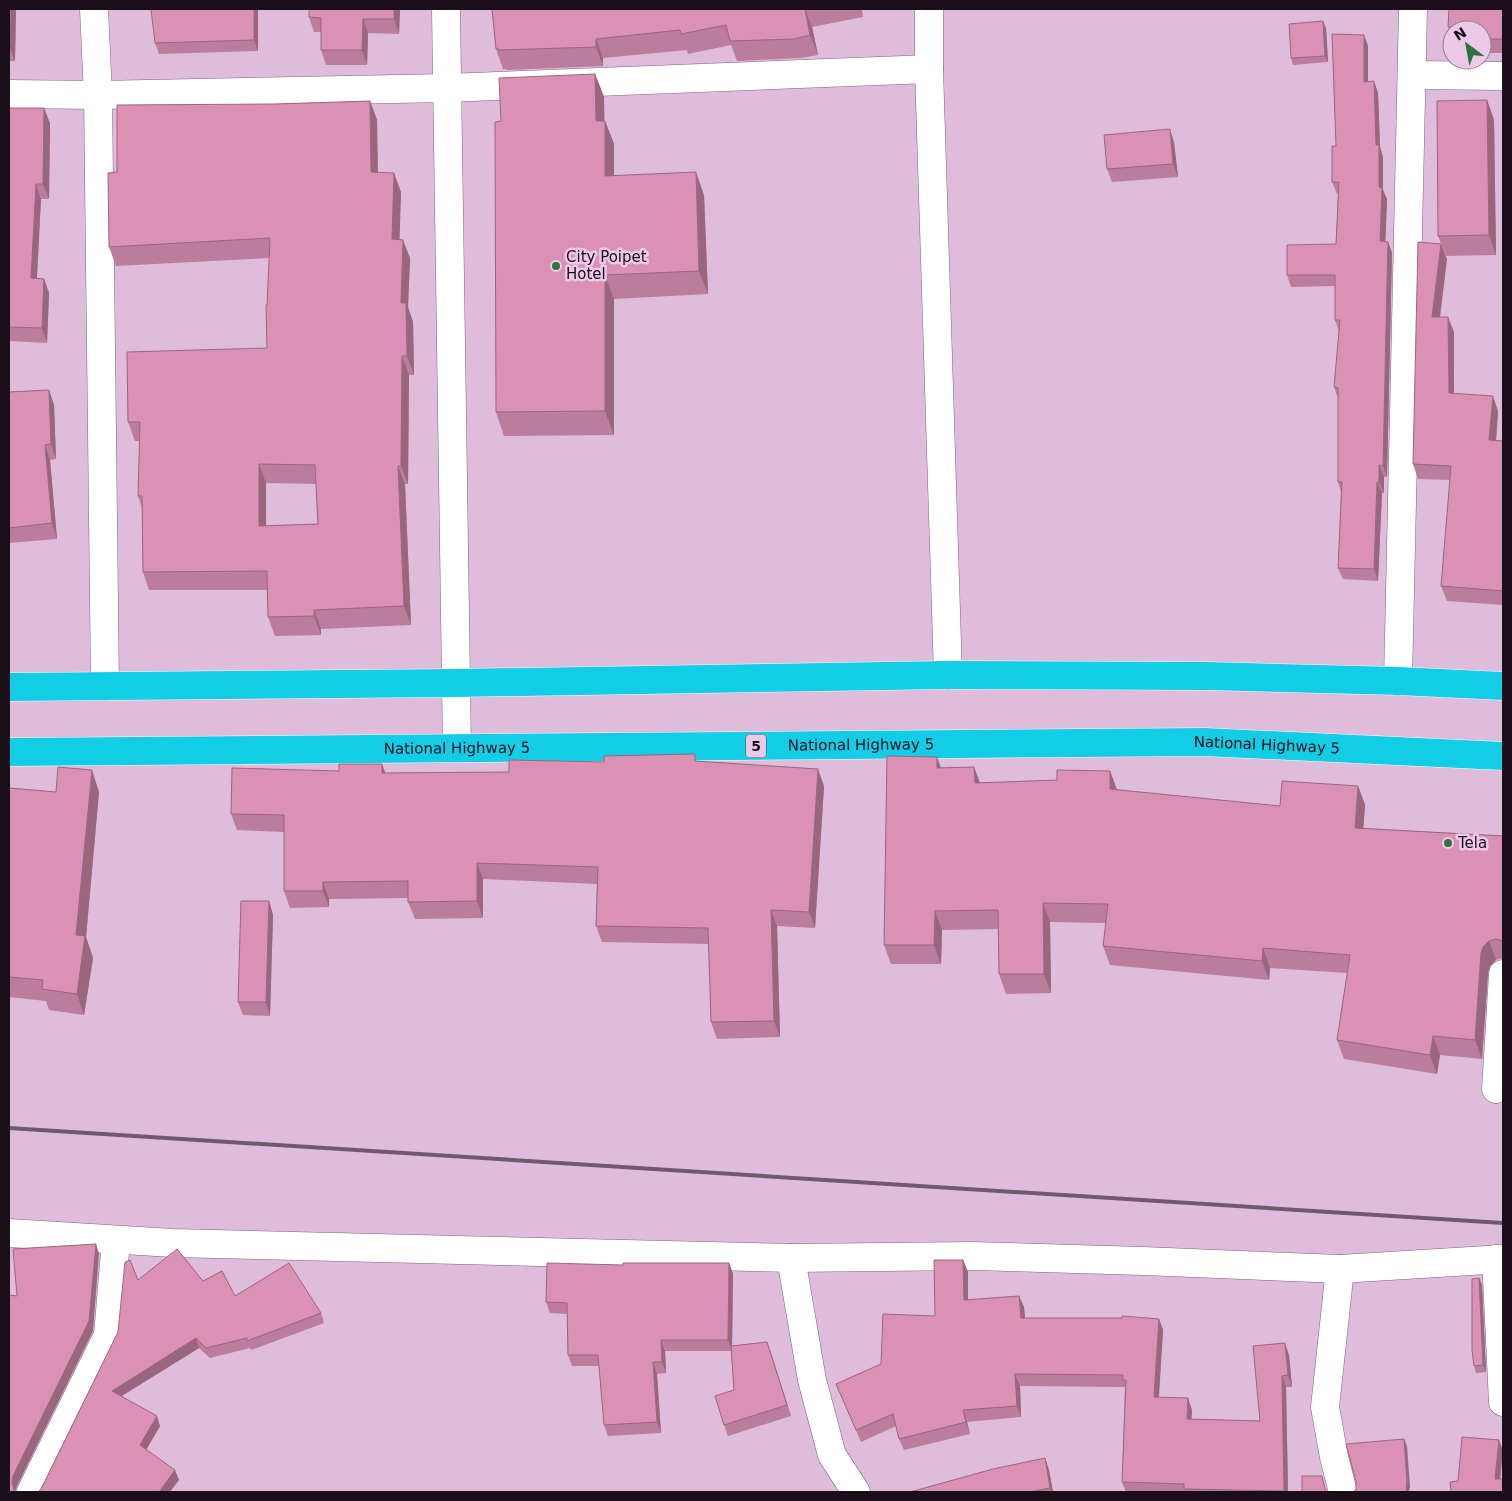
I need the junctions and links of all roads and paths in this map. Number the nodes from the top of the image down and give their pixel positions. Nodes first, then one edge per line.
1 (94, 9) edge
2 (446, 9) edge
3 (930, 9) edge
4 (1413, 9) edge
5 (929, 68) junction
6 (1412, 76) junction
7 (1503, 76) edge
8 (447, 88) junction
9 (9, 94) edge
10 (98, 95) junction
11 (948, 674) junction
12 (1398, 681) junction
13 (456, 683) junction
14 (105, 686) junction
15 (1503, 686) edge
16 (9, 687) edge
17 (457, 748) junction
18 (9, 752) edge
19 (1503, 756) edge
20 (1503, 974) edge
21 (1496, 1090) dead end
22 (9, 1233) edge
23 (116, 1240) junction
24 (791, 1258) junction
25 (1500, 1259) edge
26 (1340, 1269) junction
27 (1503, 1402) edge
28 (31, 1492) edge
29 (856, 1492) edge
30 (1343, 1492) edge

1 - 10 street
2 - 8 street
3 - 5 street
4 - 6 street
5 - 8 street
5 - 11 street
6 - 7 street
6 - 12 street
8 - 10 street
8 - 13 street
9 - 10 street
10 - 14 street
11 - 12 highway
11 - 13 highway
12 - 15 highway
13 - 14 highway
13 - 17 street
14 - 16 highway
17 - 18 highway, National Highway 5 / 5
17 - 19 highway, National Highway 5 / 5
20 - 21 street
22 - 23 street
23 - 24 street
23 - 28 street
24 - 26 street
24 - 29 street
25 - 26 street
25 - 27 street
26 - 30 street

